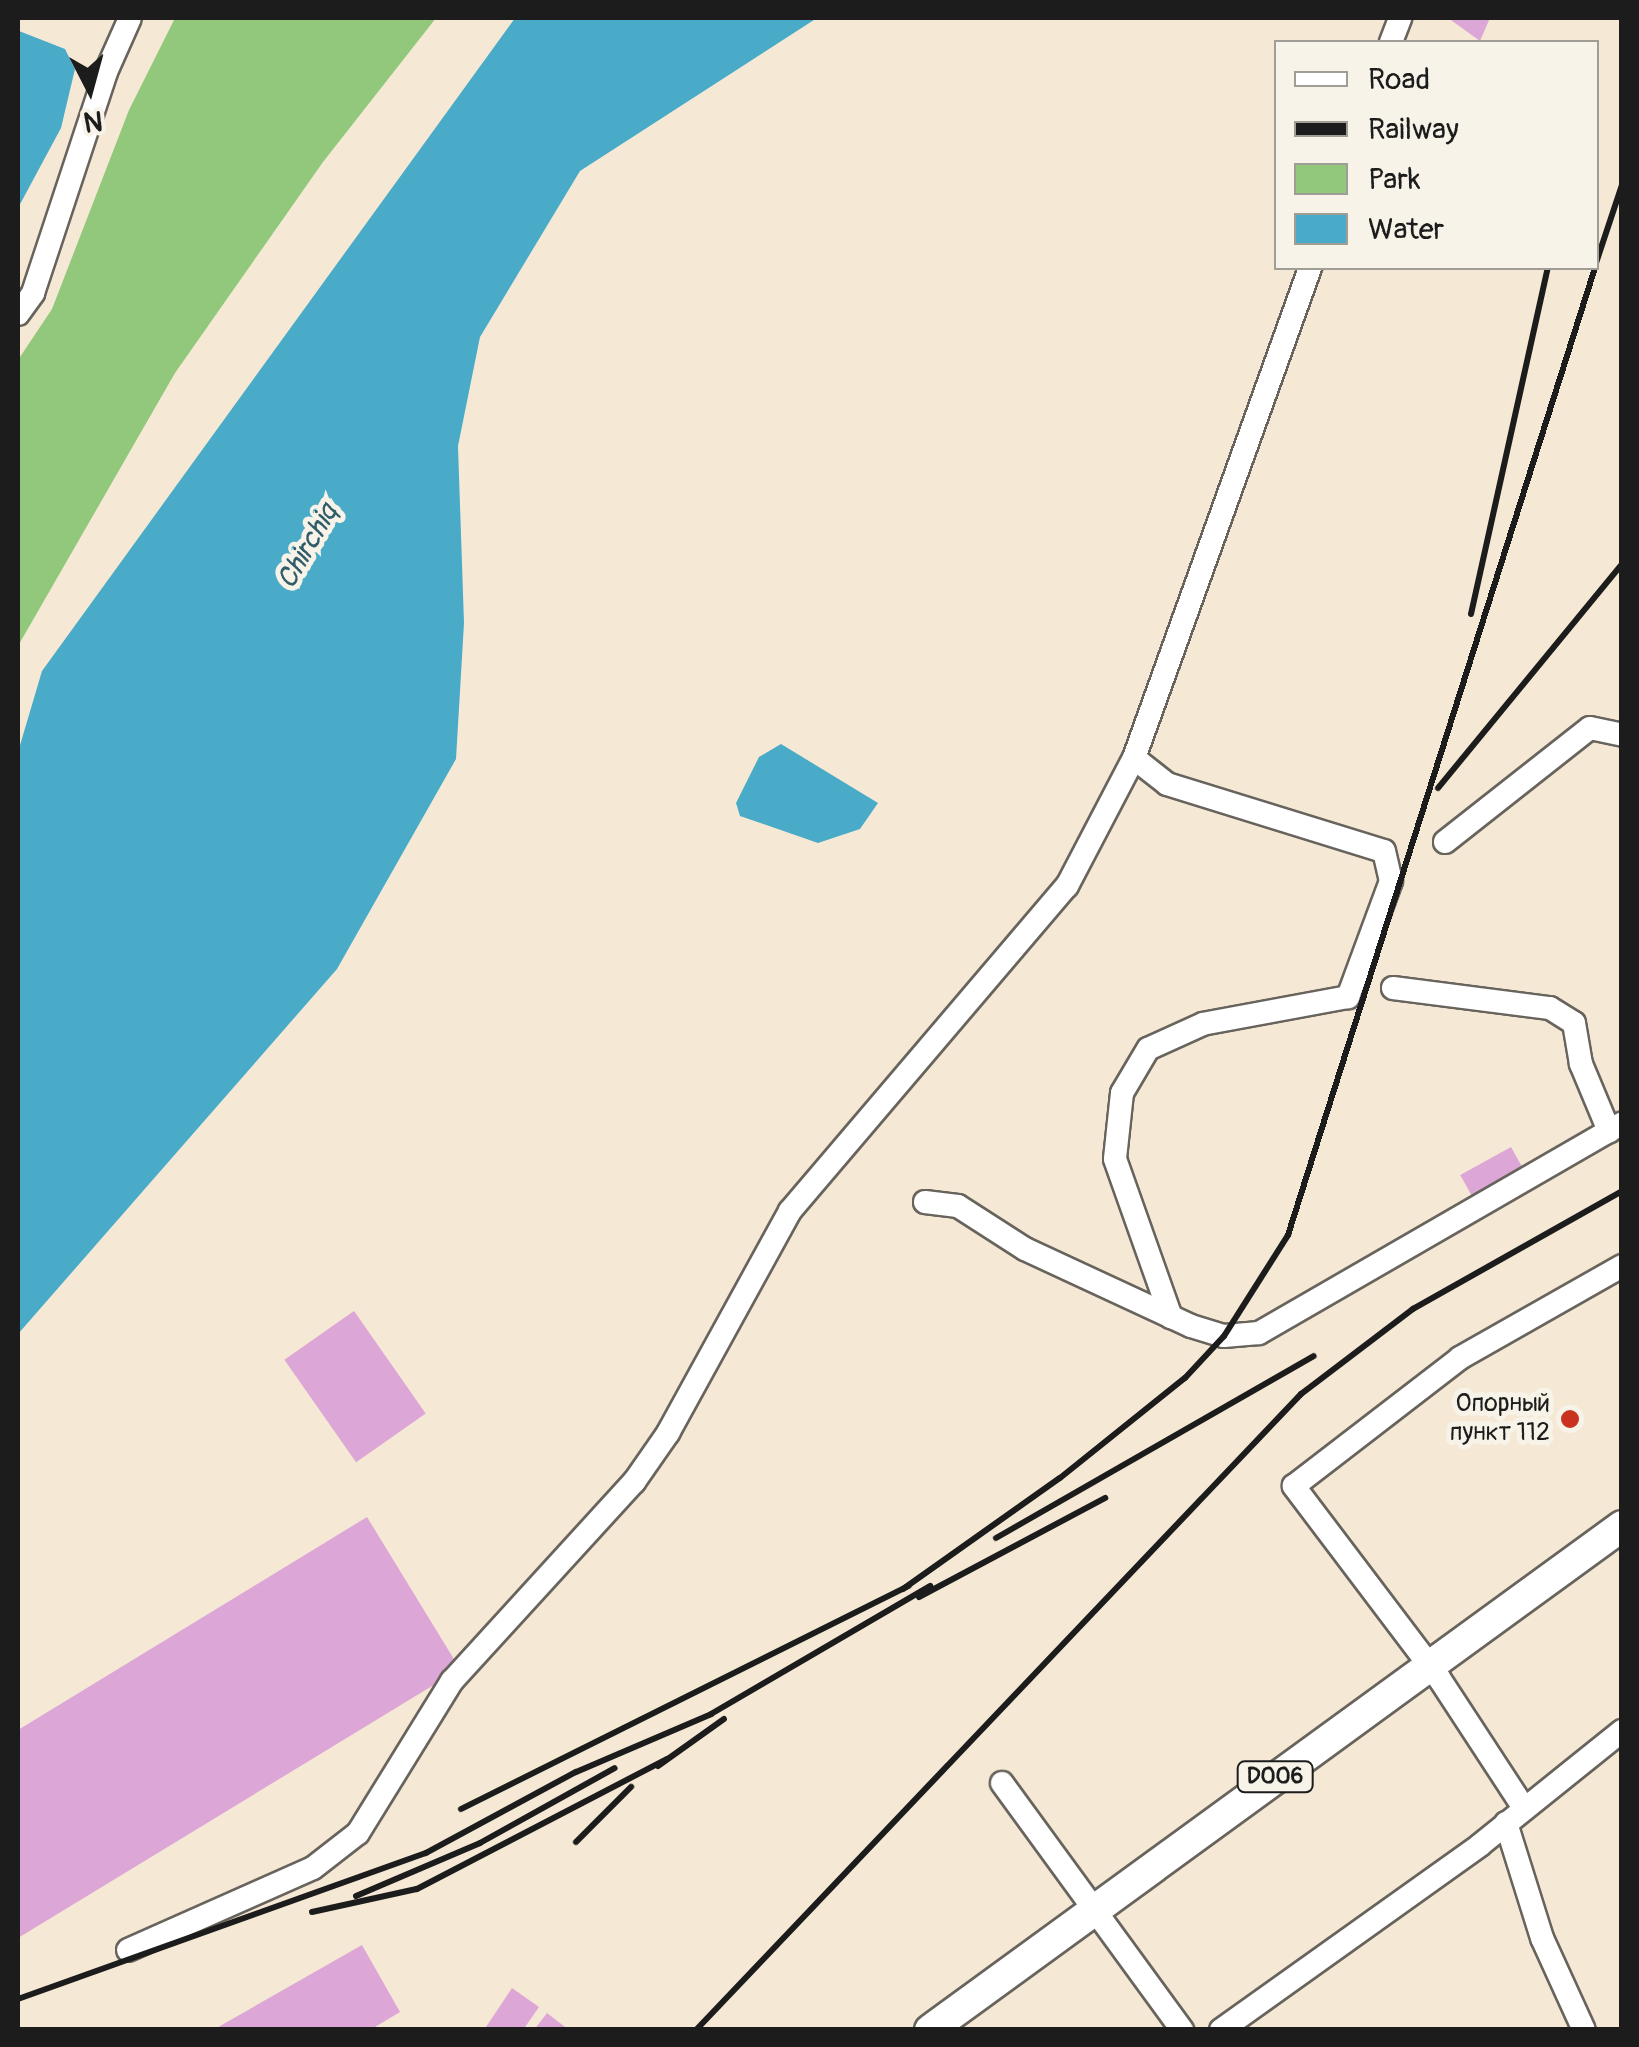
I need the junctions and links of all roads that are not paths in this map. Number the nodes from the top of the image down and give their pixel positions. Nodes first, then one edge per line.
1 (130, 18) edge
2 (1309, 270) edge
3 (18, 314) edge
4 (1622, 734) edge
5 (1134, 758) junction
6 (1445, 842) dead end
7 (1394, 988) dead end
8 (1615, 1127) edge
9 (925, 1202) dead end
10 (1622, 1266) edge
11 (1171, 1317) junction
12 (1622, 1526) edge
13 (1622, 1548) edge
14 (1434, 1671) junction
15 (1621, 1733) edge
16 (1002, 1784) dead end
17 (1515, 1816) junction
18 (1096, 1918) junction
19 (128, 1950) dead end
20 (930, 2030) edge
21 (957, 2030) edge
22 (1182, 2030) edge
23 (1220, 2030) edge
24 (1584, 2030) edge

1 - 3 street
2 - 5 street
4 - 6 street
5 - 11 street
5 - 19 street
7 - 8 street
8 - 11 street
9 - 11 street
10 - 14 street
12 - 14 main road, D006
13 - 14 main road, D006
14 - 17 street
14 - 18 main road, D006
15 - 17 street
16 - 18 street
17 - 23 street
17 - 24 street
18 - 20 main road, D006
18 - 21 main road, D006
18 - 22 street

